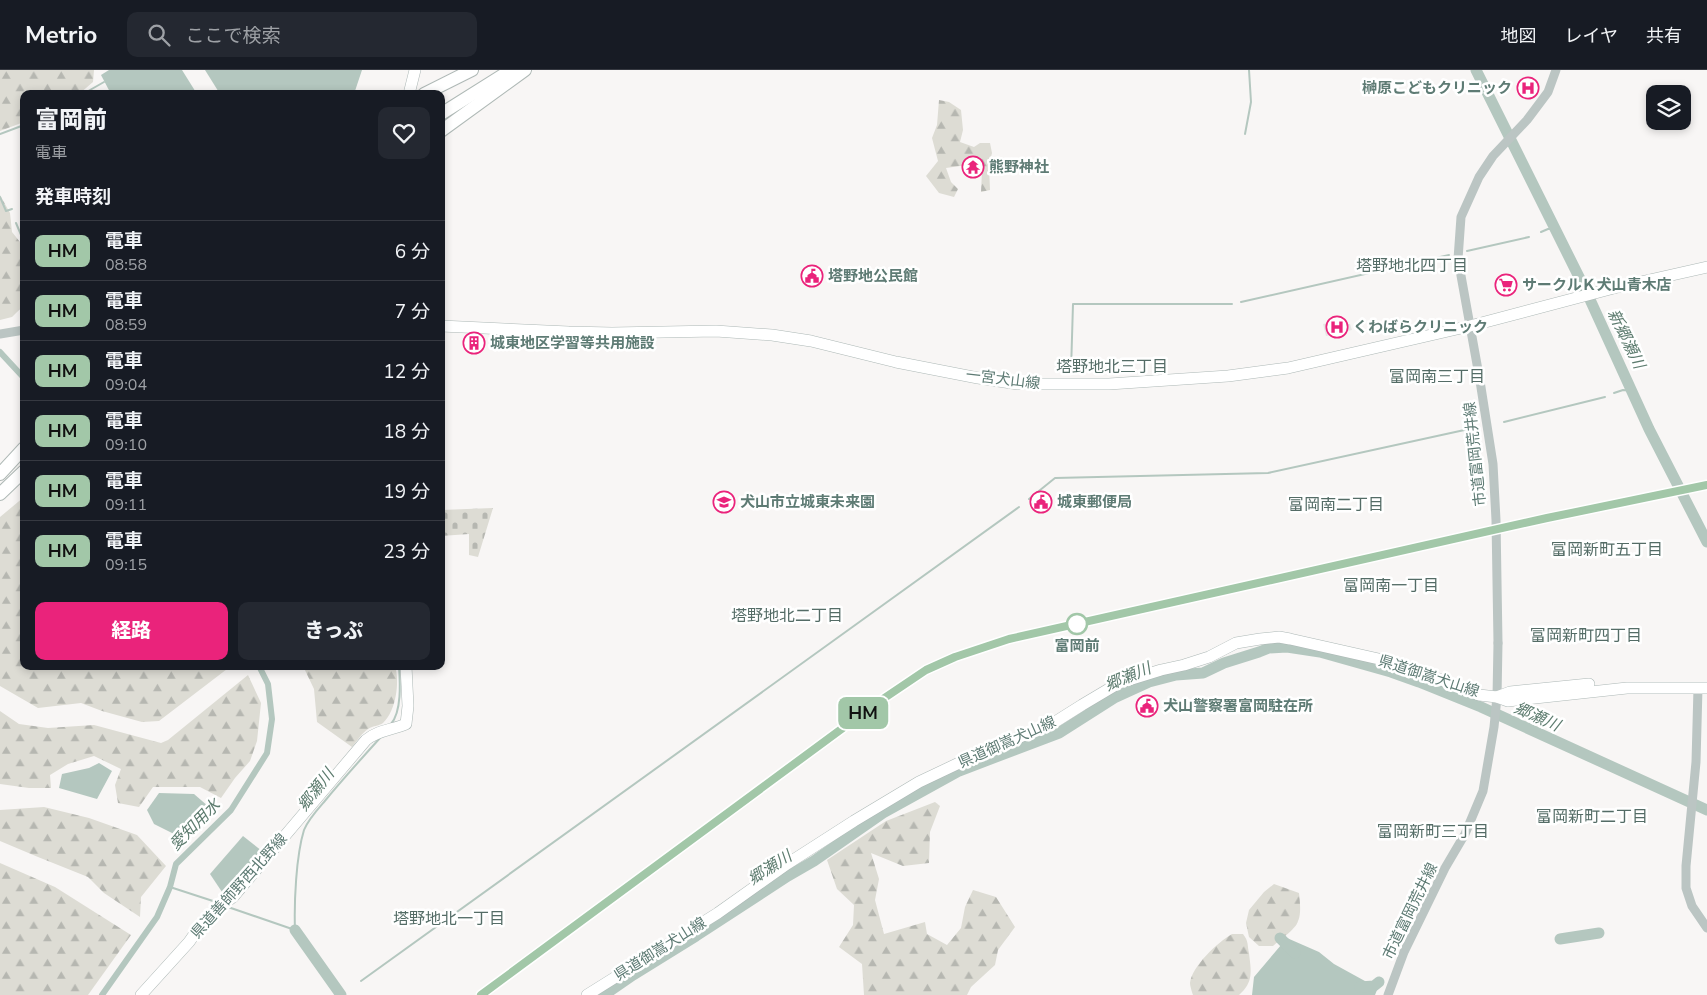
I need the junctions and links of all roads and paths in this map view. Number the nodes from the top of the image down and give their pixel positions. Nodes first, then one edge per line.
1 (415, 70) edge
2 (472, 70) edge
3 (495, 70) edge
4 (510, 70) edge
5 (525, 70) edge
6 (1556, 70) edge
7 (410, 90) edge
8 (432, 90) edge
9 (445, 101) edge
10 (445, 111) edge
11 (445, 128) edge
12 (1707, 267) edge
13 (445, 326) edge
14 (1470, 326) junction
15 (20, 331) edge
16 (0, 334) edge
17 (20, 452) edge
18 (20, 461) edge
19 (0, 474) edge
20 (20, 475) edge
21 (0, 481) edge
22 (20, 481) edge
23 (0, 495) edge
24 (406, 670) edge
25 (1704, 686) edge
26 (1496, 702) junction
27 (1707, 928) edge
28 (141, 995) edge
29 (587, 995) edge
30 (1388, 995) edge

1 - 7 main road
2 - 8 highway
3 - 9 highway
4 - 10 highway
5 - 11 highway
6 - 14 street, 市道富岡荒井線
12 - 14 main road, 一宮犬山線
13 - 14 main road, 一宮犬山線
14 - 26 street, 市道富岡荒井線, bridge
15 - 16 street
17 - 19 highway
18 - 21 highway
20 - 23 highway
22 - 23 highway
24 - 28 main road, 県道善師野西北野線
25 - 26 main road, 県道御嵩犬山線
25 - 27 street
26 - 29 main road, 県道御嵩犬山線
26 - 30 street, 市道富岡荒井線

